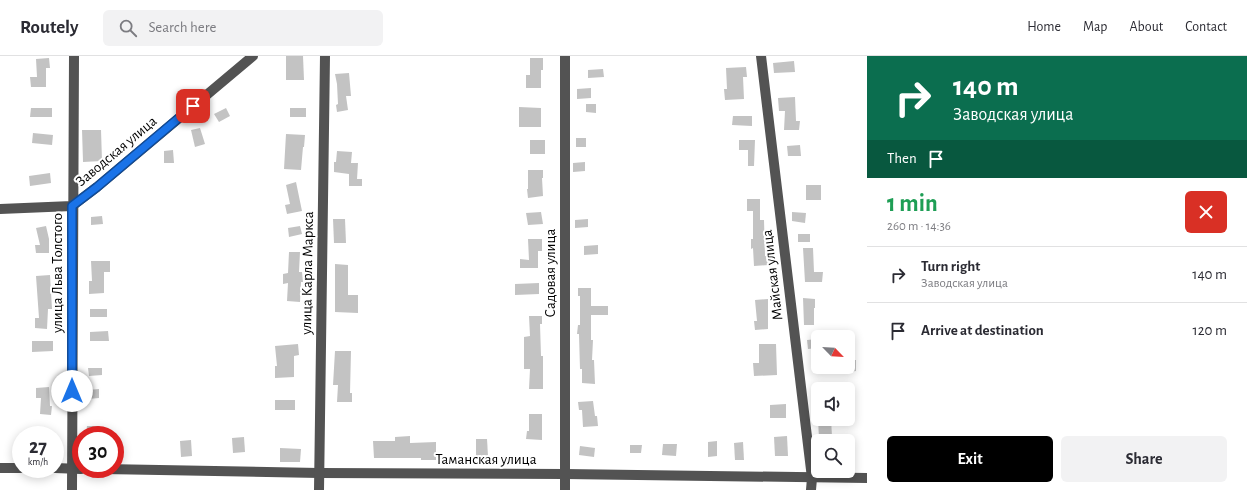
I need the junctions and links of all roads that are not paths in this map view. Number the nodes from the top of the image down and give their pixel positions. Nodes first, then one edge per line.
1 (74, 56) edge
2 (253, 56) edge
3 (325, 56) edge
4 (565, 56) edge
5 (761, 56) edge
6 (72, 206) junction
7 (0, 209) edge
8 (75, 426) edge
9 (0, 468) edge
10 (12, 468) edge
11 (124, 469) edge
12 (811, 470) edge
13 (319, 473) junction
14 (565, 474) junction
15 (74, 478) edge
16 (811, 478) edge
17 (812, 478) edge
18 (855, 478) edge
19 (867, 478) edge
20 (72, 490) edge
21 (319, 490) edge
22 (565, 490) edge
23 (811, 490) edge

1 - 6 street, улица Льва Толстого
2 - 6 street, Заводская улица
3 - 13 street, улица Карла Маркса
4 - 14 street, Садовая улица
5 - 12 street, Майская улица
6 - 7 street, Заводская улица
6 - 8 street, улица Льва Толстого
9 - 10 street
11 - 13 street, Таманская улица
13 - 14 street, Таманская улица
13 - 21 street, улица Карла Маркса
14 - 16 street, Таманская улица
14 - 22 street, Садовая улица
15 - 20 street, улица Льва Толстого
17 - 23 street, Майская улица
18 - 19 street, Таманская улица

